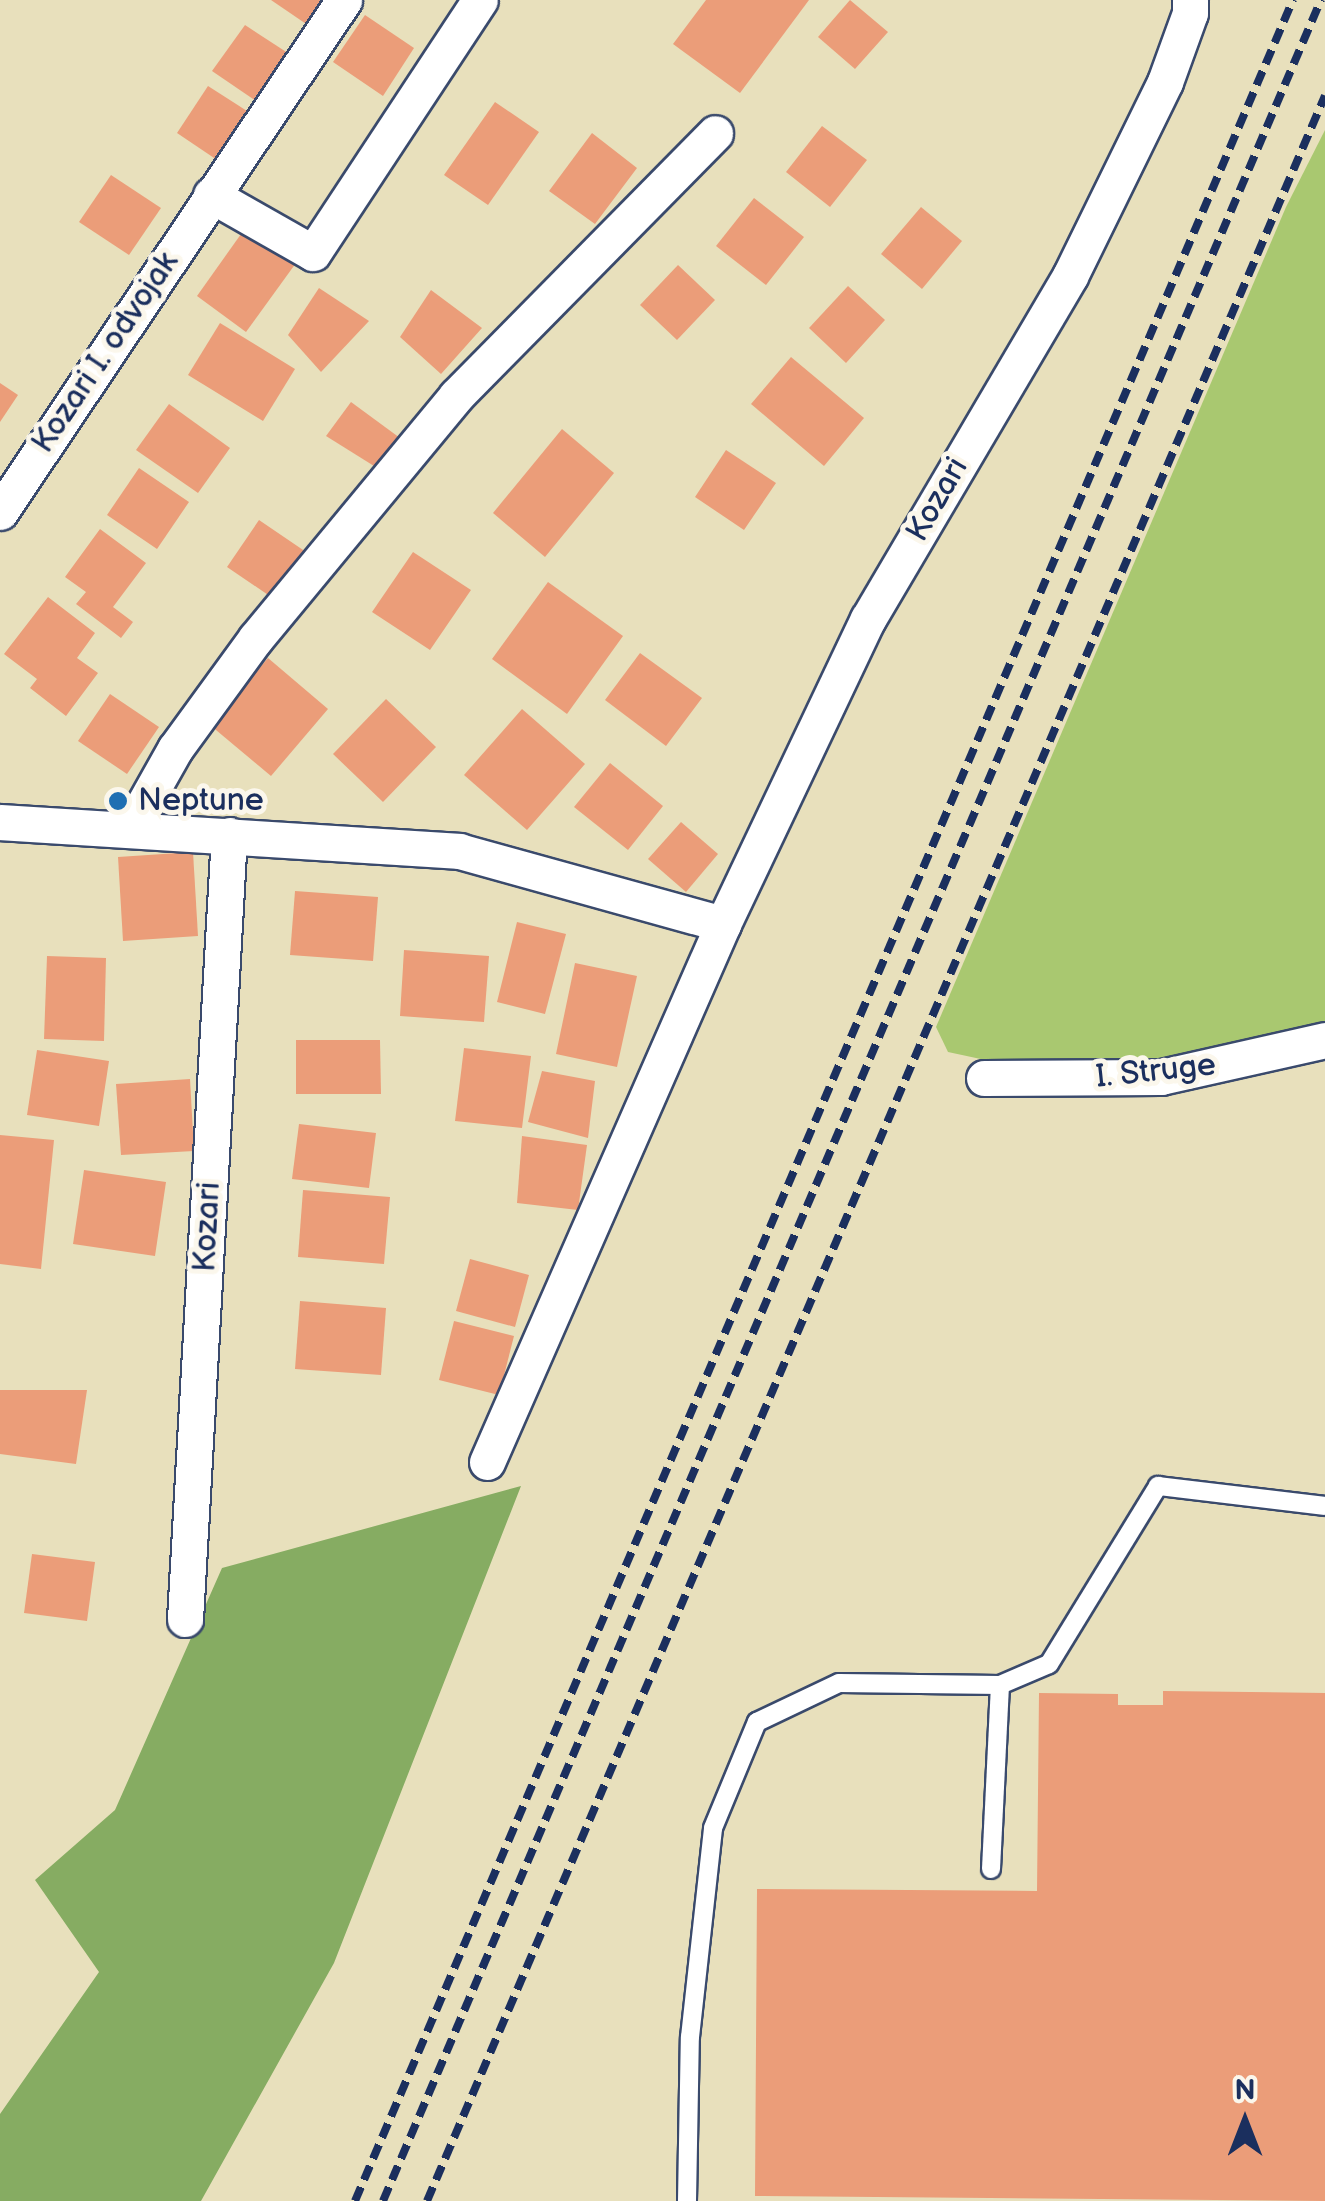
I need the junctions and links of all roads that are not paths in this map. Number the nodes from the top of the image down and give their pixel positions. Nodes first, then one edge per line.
1 (344, 0) edge
2 (480, 0) edge
3 (1190, 0) edge
4 (715, 133) dead end
5 (212, 194) junction
6 (0, 512) edge
7 (0, 822) edge
8 (131, 827) junction
9 (229, 835) junction
10 (723, 924) junction
11 (1325, 1040) edge
12 (984, 1078) dead end
13 (486, 1462) dead end
14 (1325, 1506) edge
15 (184, 1619) dead end
16 (1000, 1685) junction
17 (991, 1869) dead end
18 (687, 2201) edge

1 - 5 street, Kozari I. odvojak
2 - 5 street
3 - 10 street, Kozari
4 - 8 street
5 - 6 street, Kozari I. odvojak
7 - 8 street
8 - 9 street
9 - 10 street
9 - 15 street, Kozari
10 - 13 street, Kozari
11 - 12 street, I. Struge
14 - 16 lane
16 - 17 lane
16 - 18 lane

